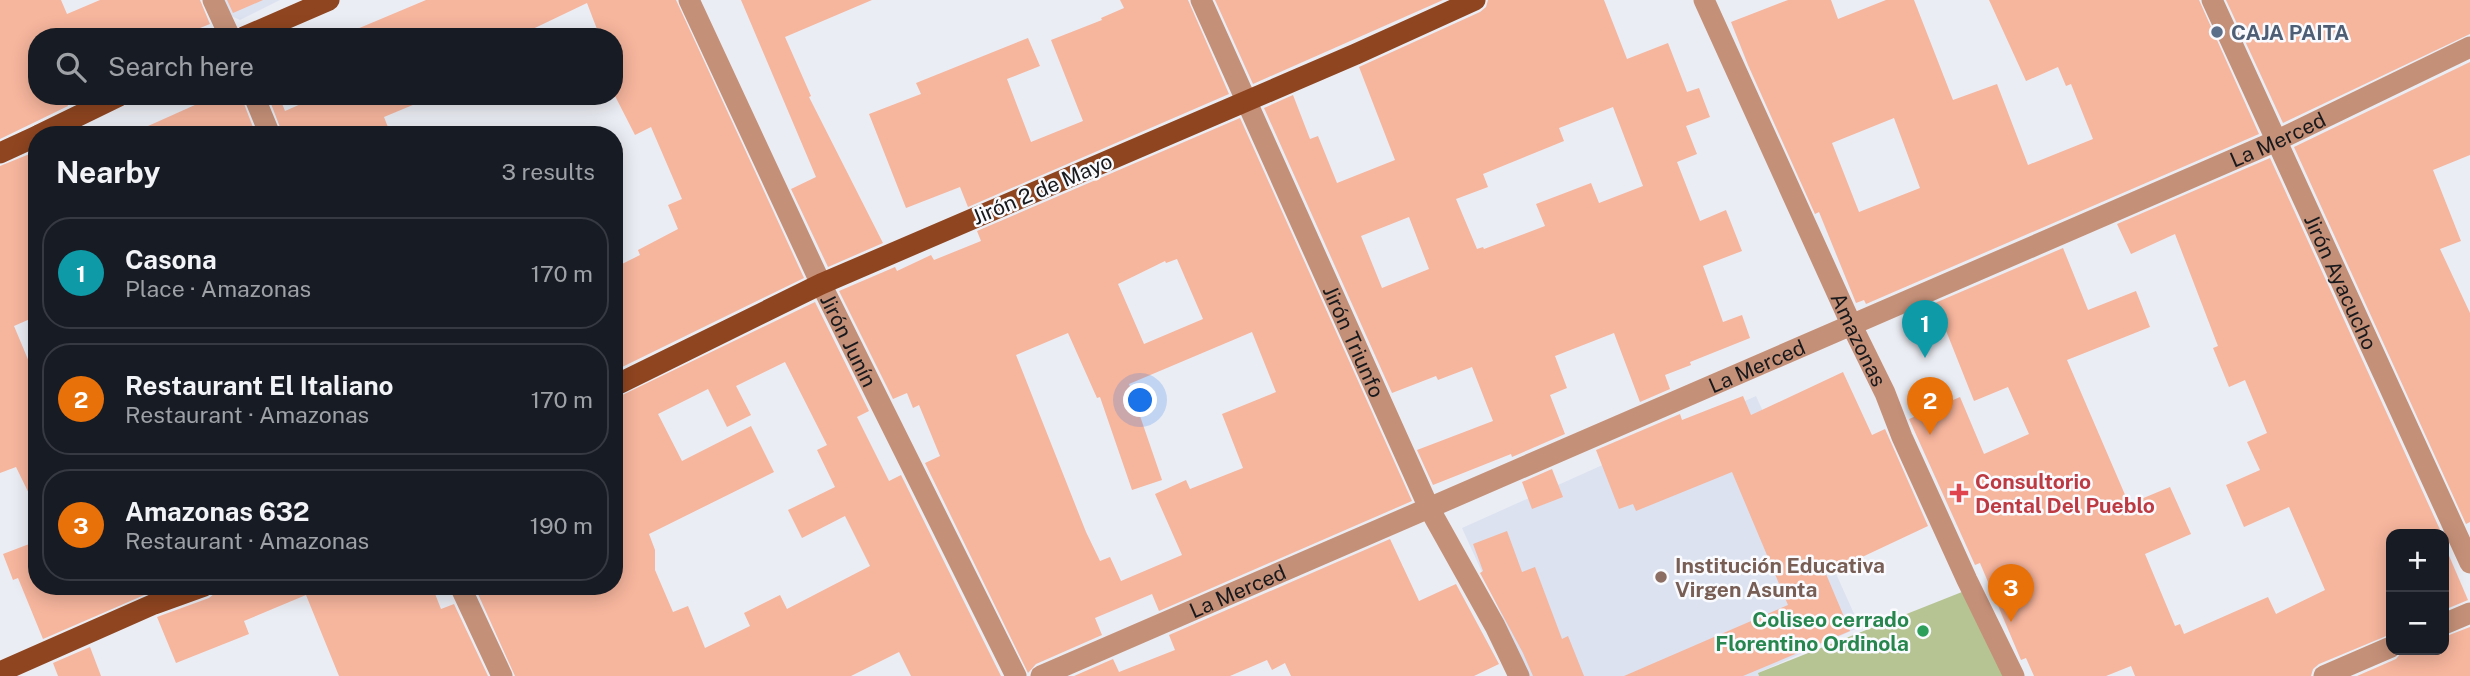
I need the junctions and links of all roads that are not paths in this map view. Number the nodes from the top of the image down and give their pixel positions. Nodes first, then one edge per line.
1 (213, 0) edge
2 (329, 0) edge
3 (689, 0) edge
4 (1201, 0) edge
5 (1475, 0) edge
6 (1704, 0) edge
7 (2212, 0) edge
8 (226, 28) edge
9 (265, 28) edge
10 (2470, 47) edge
11 (1248, 100) junction
12 (100, 105) edge
13 (258, 105) edge
14 (57, 126) edge
15 (266, 126) edge
16 (28, 140) edge
17 (2276, 141) junction
18 (0, 153) edge
19 (821, 284) junction
20 (1852, 326) junction
21 (623, 382) edge
22 (1429, 508) junction
23 (2470, 563) edge
24 (179, 595) edge
25 (464, 595) edge
26 (2470, 613) edge
27 (2449, 622) edge
28 (2386, 649) edge
29 (0, 672) edge
30 (502, 676) edge
31 (1016, 676) edge
32 (1041, 676) edge
33 (1519, 676) edge
34 (2014, 676) edge
35 (2324, 676) edge

1 - 8 street
2 - 9 main road
3 - 19 street, Jirón Junín
4 - 11 street, Jirón Triunfo
5 - 11 main road, Jirón 2 de Mayo
6 - 20 street, Amazonas
7 - 17 street, Jirón Ayacucho
10 - 17 street, La Merced
11 - 19 main road, Jirón 2 de Mayo
11 - 22 street, Jirón Triunfo
12 - 14 main road
13 - 15 street
16 - 18 main road
17 - 20 street, La Merced
17 - 23 street, Jirón Ayacucho
19 - 21 main road, Jirón 2 de Mayo
19 - 31 street, Jirón Junín
20 - 22 street, La Merced
20 - 34 street, Amazonas
22 - 32 street, La Merced
22 - 33 street, Jirón Triunfo
24 - 29 main road
25 - 30 street
26 - 27 street
28 - 35 street

